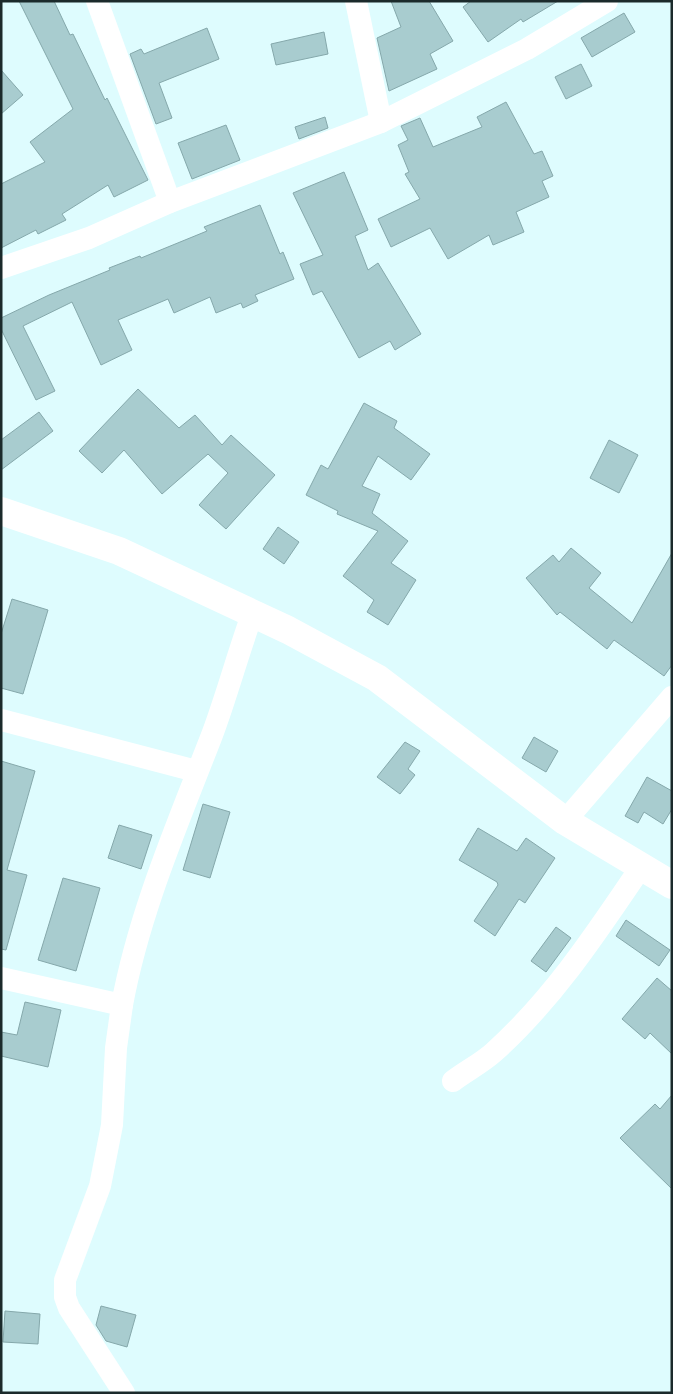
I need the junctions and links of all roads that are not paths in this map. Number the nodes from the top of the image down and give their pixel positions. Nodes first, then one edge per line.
1 (97, 1) edge
2 (356, 1) edge
3 (607, 1) edge
4 (381, 122) junction
5 (170, 202) junction
6 (1, 268) edge
7 (1, 510) edge
8 (253, 612) junction
9 (672, 697) edge
10 (1, 720) edge
11 (196, 771) junction
12 (565, 821) junction
13 (641, 867) junction
14 (672, 885) edge
15 (1, 978) edge
16 (122, 1005) junction
17 (453, 1081) dead end
18 (124, 1393) edge

1 - 5 street
2 - 4 street
3 - 4 street
4 - 5 street
5 - 6 street
7 - 8 main road
8 - 11 street
8 - 12 main road
9 - 12 street
10 - 11 street
11 - 16 street
12 - 13 main road
13 - 14 main road
13 - 17 street
15 - 16 street
16 - 18 street

